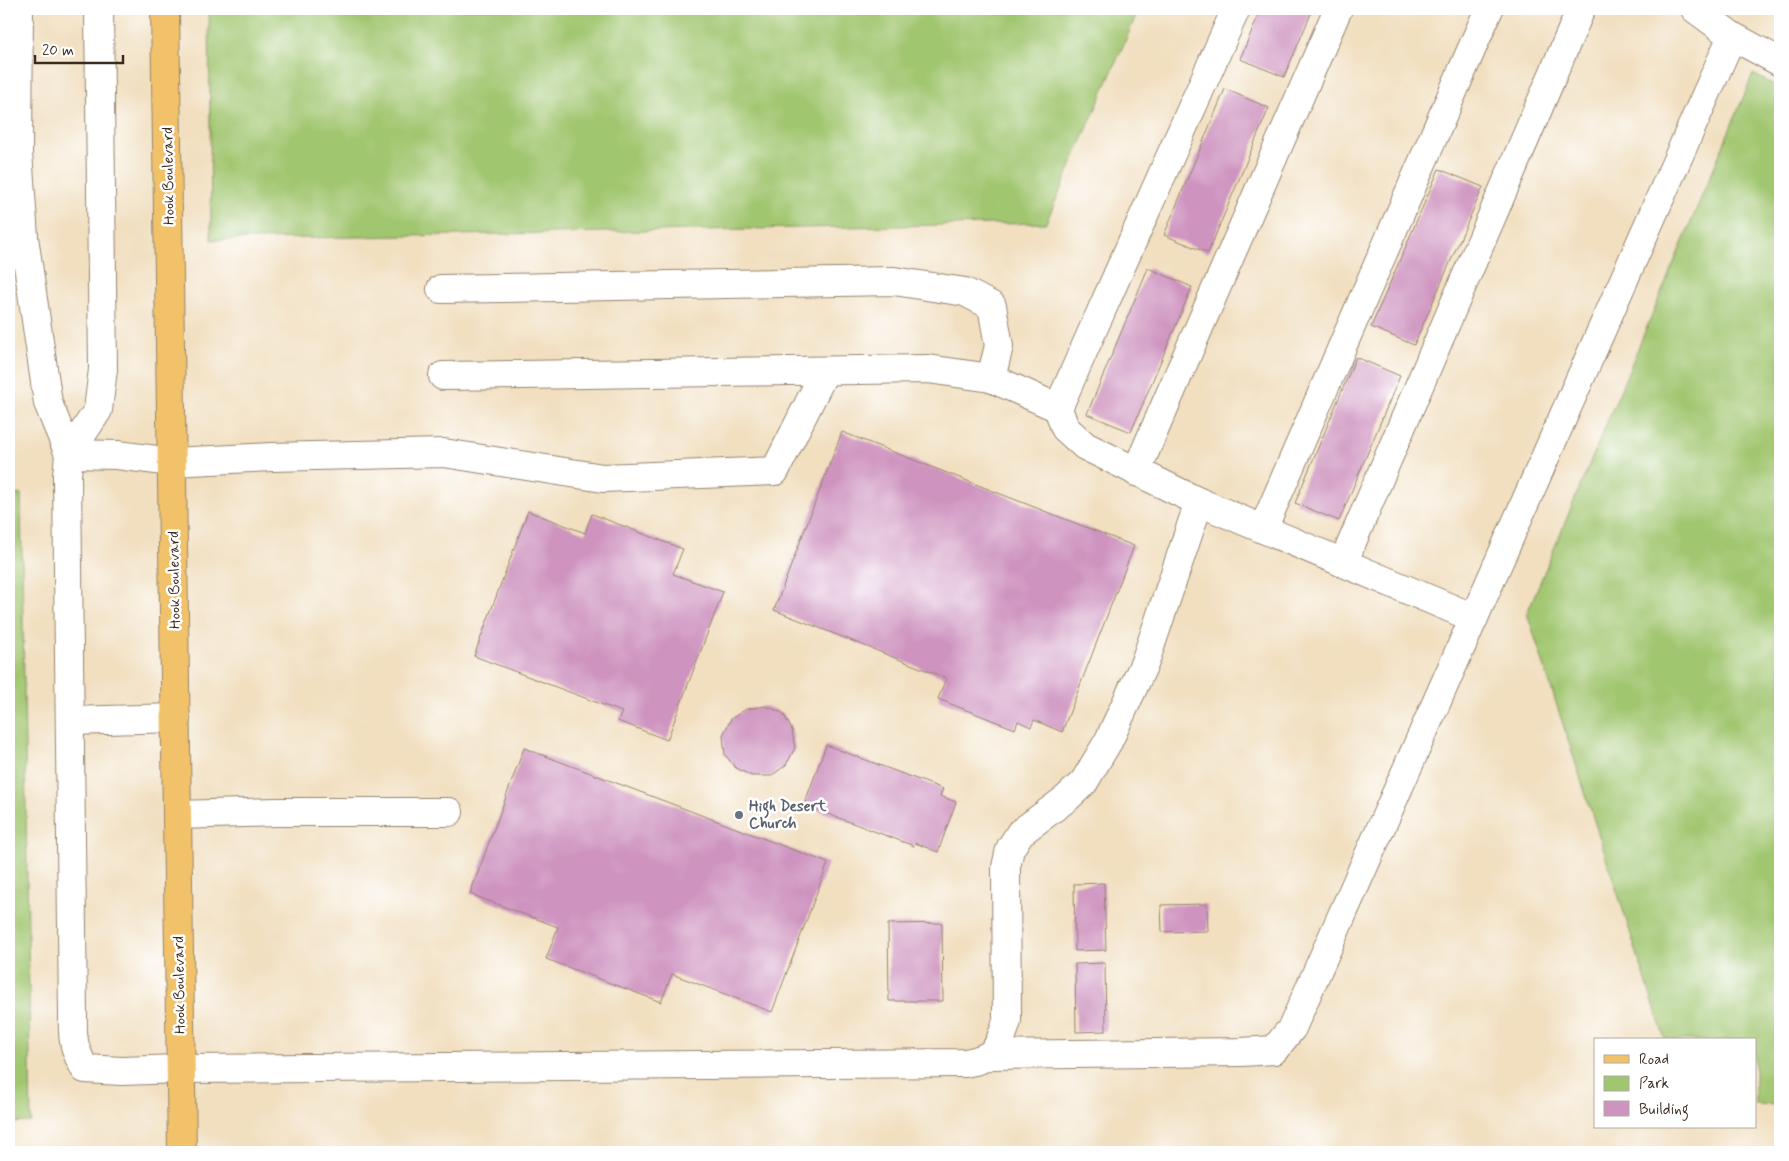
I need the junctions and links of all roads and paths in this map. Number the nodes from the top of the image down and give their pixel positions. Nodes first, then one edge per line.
1 (19, 9) edge
2 (99, 9) edge
3 (165, 9) edge
4 (1236, 9) edge
5 (1338, 9) edge
6 (1489, 9) edge
7 (1581, 9) edge
8 (1695, 9) edge
9 (1732, 36) junction
10 (1780, 62) edge
11 (441, 289) dead end
12 (825, 371) junction
13 (442, 376) dead end
14 (991, 378) junction
15 (1058, 408) junction
16 (69, 454) junction
17 (172, 462) junction
18 (1136, 472) junction
19 (1199, 502) junction
20 (1263, 529) junction
21 (1343, 563) junction
22 (1474, 618) junction
23 (176, 718) junction
24 (70, 721) junction
25 (449, 812) dead end
26 (177, 815) junction
27 (991, 1055) junction
28 (181, 1069) junction
29 (182, 1152) edge

1 - 16 lane
2 - 16 lane
3 - 17 main road, Hook Boulevard
4 - 15 lane
5 - 18 lane
6 - 20 lane
7 - 21 lane
8 - 9 lane
9 - 10 lane
9 - 22 lane
11 - 14 lane
12 - 13 lane
12 - 14 lane
12 - 17 lane
14 - 15 lane
15 - 18 lane
16 - 17 lane
16 - 24 lane
17 - 23 main road, Hook Boulevard
18 - 19 lane
19 - 20 lane
19 - 27 lane
20 - 21 lane
21 - 22 lane
22 - 27 lane
23 - 24 lane
23 - 26 main road, Hook Boulevard
24 - 28 lane
25 - 26 lane
26 - 28 main road, Hook Boulevard
27 - 28 lane
28 - 29 main road, Hook Boulevard

